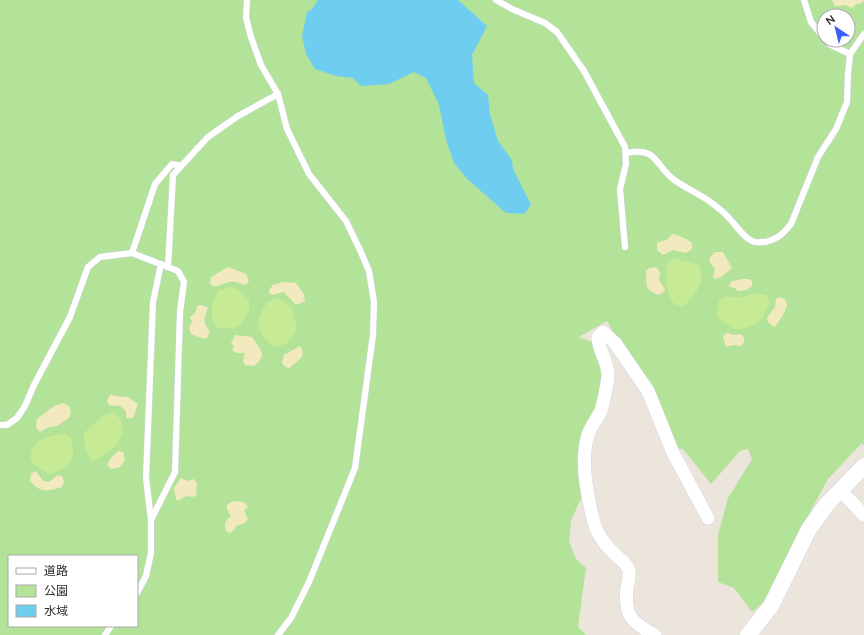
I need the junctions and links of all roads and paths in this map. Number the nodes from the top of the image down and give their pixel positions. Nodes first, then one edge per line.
1 (247, 0) edge
2 (496, 0) edge
3 (804, 0) edge
4 (816, 28) edge
5 (864, 34) edge
6 (837, 48) edge
7 (850, 54) junction
8 (278, 94) junction
9 (626, 153) junction
10 (181, 166) junction
11 (625, 247) dead end
12 (132, 253) junction
13 (161, 264) junction
14 (168, 267) junction
15 (0, 425) edge
16 (864, 466) edge
17 (840, 490) junction
18 (864, 515) edge
19 (708, 518) dead end
20 (151, 520) junction
21 (138, 591) edge
22 (278, 635) edge
23 (655, 635) edge
24 (748, 635) edge

1 - 8 lane
2 - 9 lane
3 - 4 lane
5 - 7 lane
6 - 7 lane
7 - 9 lane
8 - 10 lane
8 - 22 lane
9 - 11 lane
10 - 12 lane
10 - 14 lane
12 - 13 lane
12 - 15 lane
13 - 14 lane
13 - 20 lane
14 - 20 lane
16 - 17 street
17 - 18 street
17 - 24 street
19 - 23 street
20 - 21 lane

